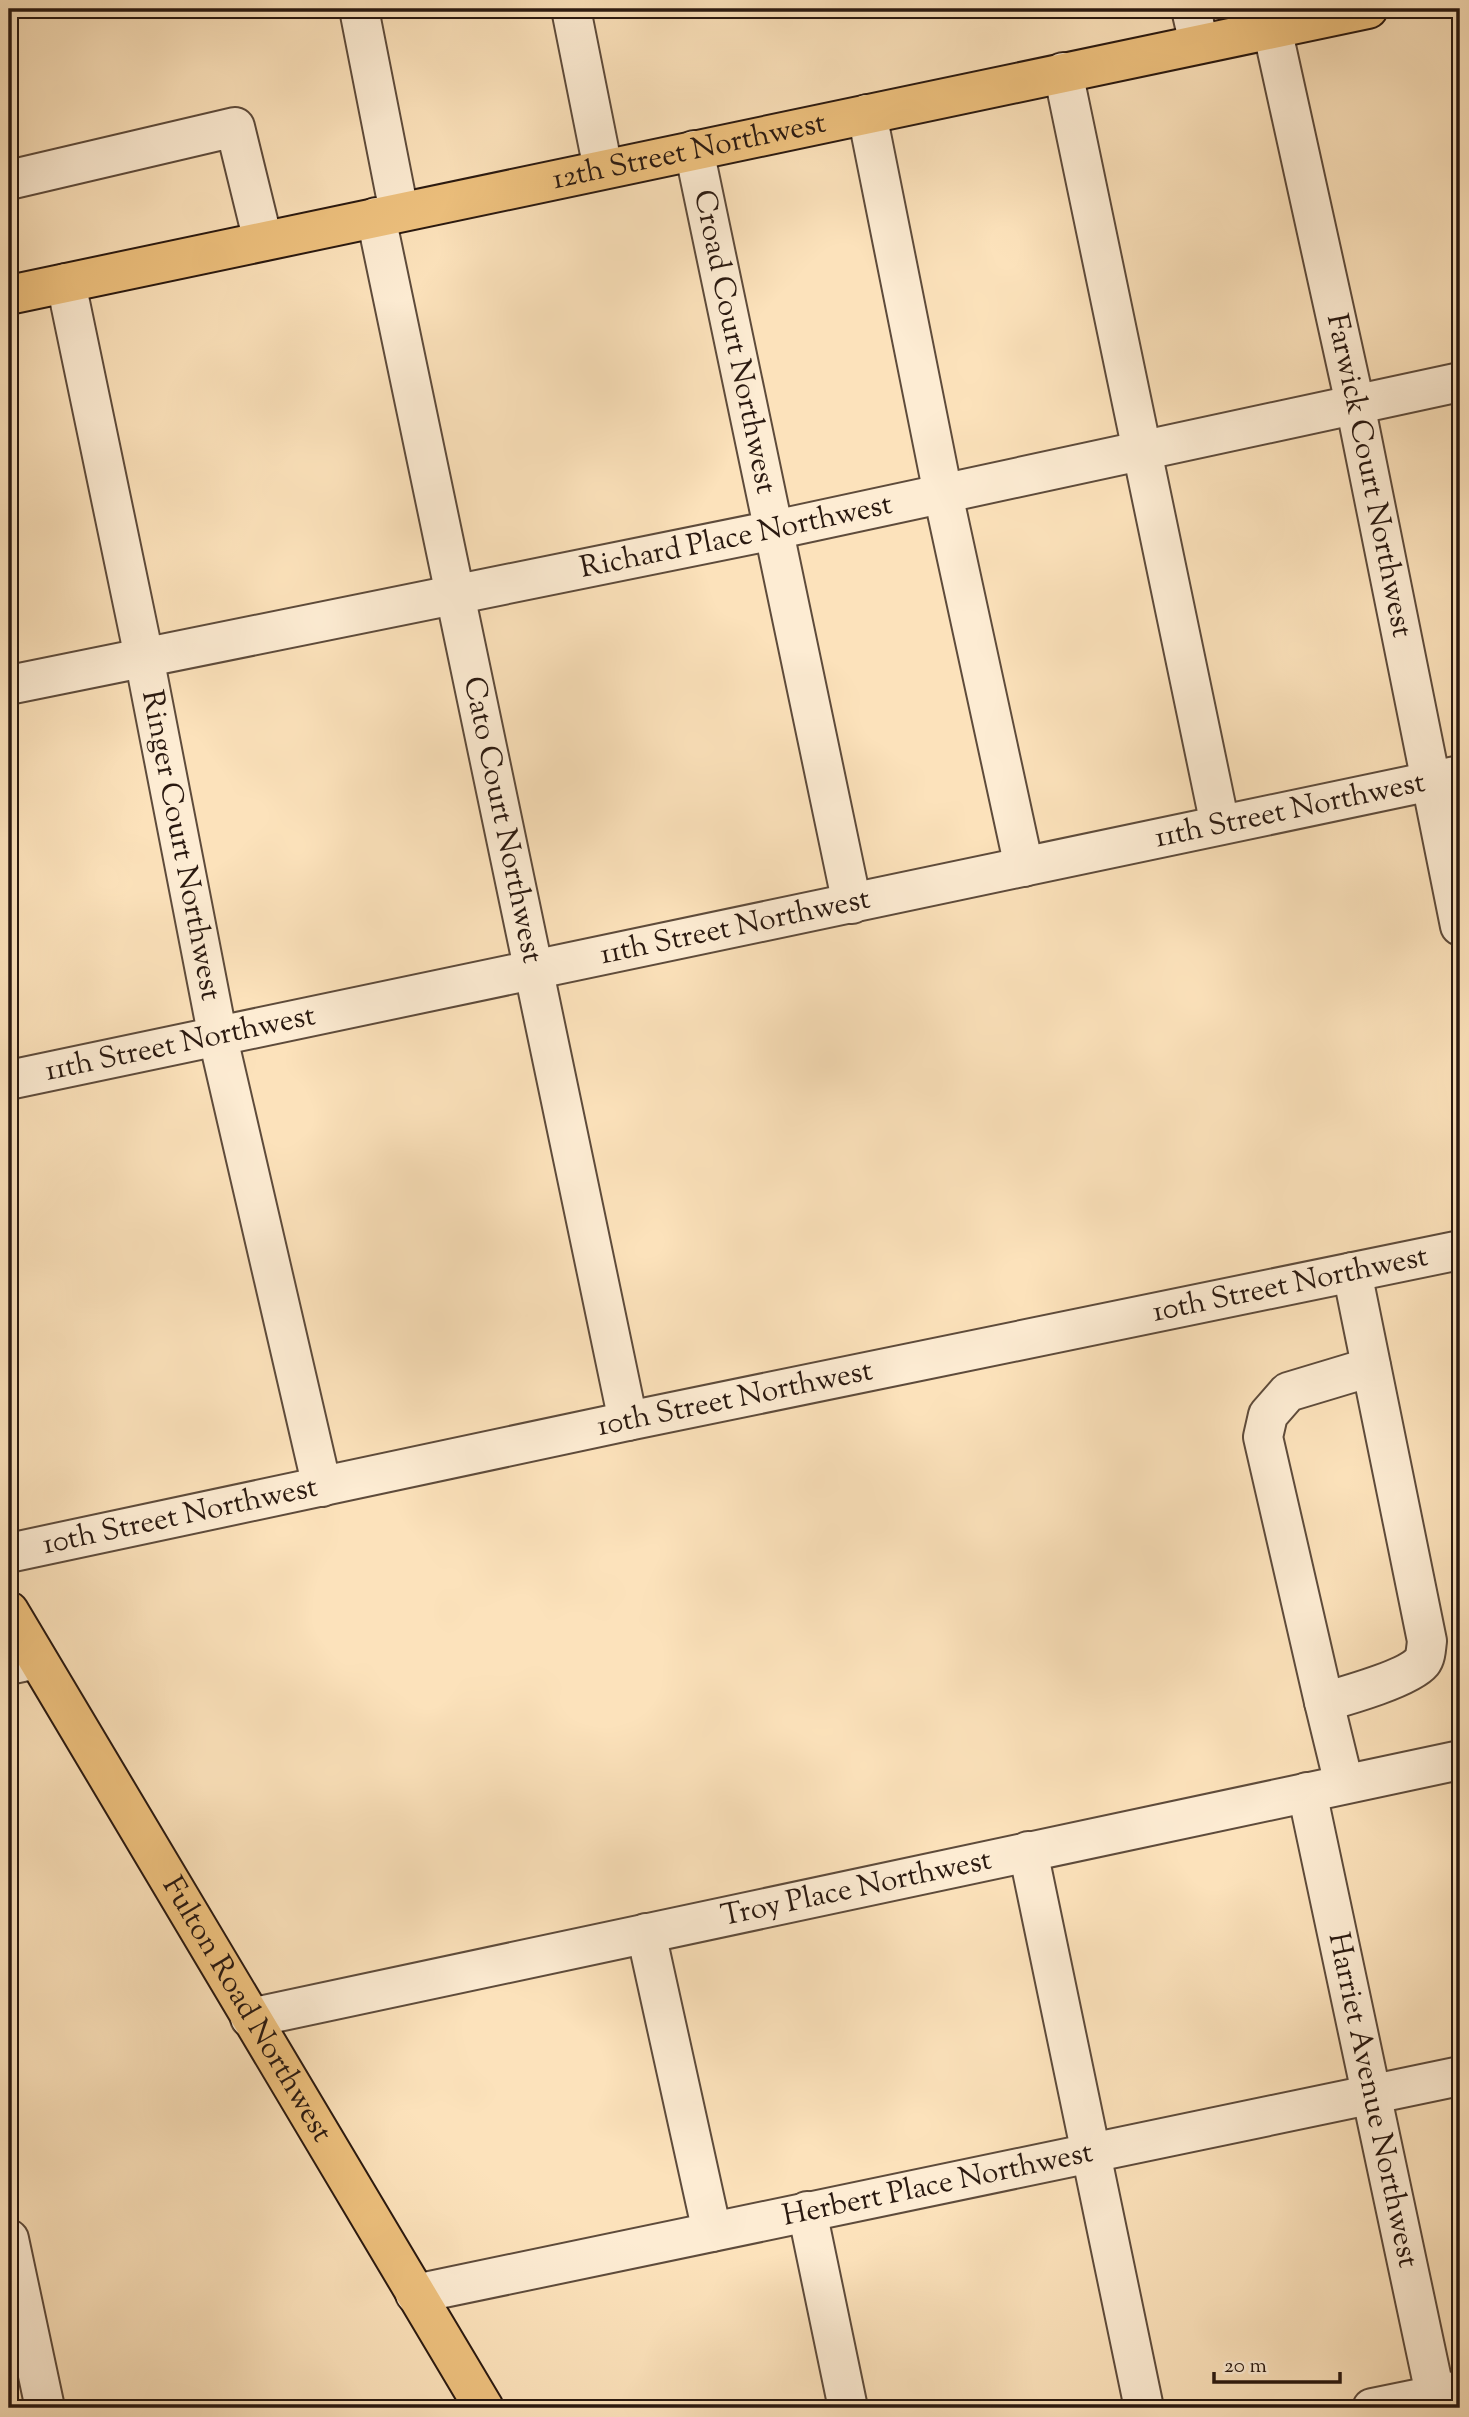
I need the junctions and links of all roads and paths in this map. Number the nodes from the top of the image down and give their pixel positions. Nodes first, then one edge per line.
1 (359, 9) edge
2 (571, 9) edge
3 (1368, 9) edge
4 (1195, 26) edge
5 (1272, 29) junction
6 (1063, 72) junction
7 (867, 114) junction
8 (694, 150) junction
9 (603, 169) junction
10 (9, 180) edge
11 (388, 215) junction
12 (262, 241) junction
13 (66, 283) junction
14 (10, 291) edge
15 (1460, 382) edge
16 (1355, 404) junction
17 (1143, 450) junction
18 (943, 494) junction
19 (774, 530) junction
20 (454, 596) junction
21 (144, 657) junction
22 (9, 685) edge
23 (1445, 778) edge
24 (1220, 825) junction
25 (1024, 867) junction
26 (852, 904) junction
27 (1460, 926) edge
28 (536, 971) junction
29 (218, 1038) junction
30 (9, 1080) edge
31 (1458, 1261) edge
32 (1352, 1272) junction
33 (1371, 1367) junction
34 (628, 1422) junction
35 (322, 1487) junction
36 (9, 1553) edge
37 (9, 1611) edge
38 (23, 1662) edge
39 (1324, 1702) junction
40 (1460, 1760) edge
41 (1344, 1784) junction
42 (1307, 1792) junction
43 (1028, 1851) junction
44 (646, 1933) junction
45 (250, 2018) junction
46 (1460, 2076) edge
47 (1371, 2094) junction
48 (1091, 2154) junction
49 (807, 2211) junction
50 (712, 2232) junction
51 (9, 2239) edge
52 (415, 2294) junction
53 (1445, 2398) edge
54 (45, 2408) edge
55 (484, 2408) edge
56 (848, 2408) edge
57 (1144, 2408) edge
58 (1372, 2408) edge

1 - 11 street, Cato Court Northwest
2 - 9 street
3 - 5 main road, 12th Street Northwest
4 - 5 main road, 12th Street Northwest
4 - 6 main road, 12th Street Northwest
5 - 16 street, Farwick Court Northwest
6 - 7 main road, 12th Street Northwest
6 - 17 street
7 - 8 main road, 12th Street Northwest
7 - 18 street
8 - 9 main road, 12th Street Northwest
8 - 19 street, Croad Court Northwest
9 - 11 main road, 12th Street Northwest
10 - 12 street
11 - 12 main road, 12th Street Northwest
11 - 20 street, Cato Court Northwest
12 - 13 main road, 12th Street Northwest
13 - 14 main road, 12th Street Northwest
13 - 21 street, Ringer Court Northwest
15 - 16 street, Richard Place Northwest
16 - 17 street, Richard Place Northwest
16 - 23 street, Farwick Court Northwest
17 - 18 street, Richard Place Northwest
17 - 24 street
18 - 19 street, Richard Place Northwest
18 - 25 street
19 - 20 street, Richard Place Northwest
19 - 26 street, Croad Court Northwest
20 - 21 street, Richard Place Northwest
20 - 28 street, Cato Court Northwest
21 - 22 street, Richard Place Northwest
21 - 29 street, Ringer Court Northwest
23 - 24 street, 11th Street Northwest
23 - 27 street, Farwick Court Northwest
24 - 25 street, 11th Street Northwest
25 - 26 street, 11th Street Northwest
26 - 28 street, 11th Street Northwest
28 - 29 street, 11th Street Northwest
28 - 34 street, Cato Court Northwest
29 - 30 street, 11th Street Northwest
29 - 35 street, Ringer Court Northwest
31 - 32 street, 10th Street Northwest
32 - 33 street
32 - 34 street, 10th Street Northwest
33 - 39 street
33 - 39 street
34 - 35 street, 10th Street Northwest
35 - 36 street, 10th Street Northwest
37 - 38 main road, Fulton Road Northwest
38 - 45 main road, Fulton Road Northwest
39 - 41 street
40 - 41 street, Troy Place Northwest
41 - 42 street, Troy Place Northwest
42 - 43 street, Troy Place Northwest
42 - 47 street, Harriet Avenue Northwest
43 - 44 street, Troy Place Northwest
43 - 48 street
44 - 45 street, Troy Place Northwest
44 - 50 street
45 - 52 main road, Fulton Road Northwest
46 - 47 street, Herbert Place Northwest
47 - 48 street, Herbert Place Northwest
47 - 53 street, Harriet Avenue Northwest
48 - 49 street, Herbert Place Northwest
48 - 57 street
49 - 50 street, Herbert Place Northwest
49 - 56 street
50 - 52 street, Herbert Place Northwest
51 - 54 street
52 - 55 main road, Fulton Road Northwest
53 - 58 street

